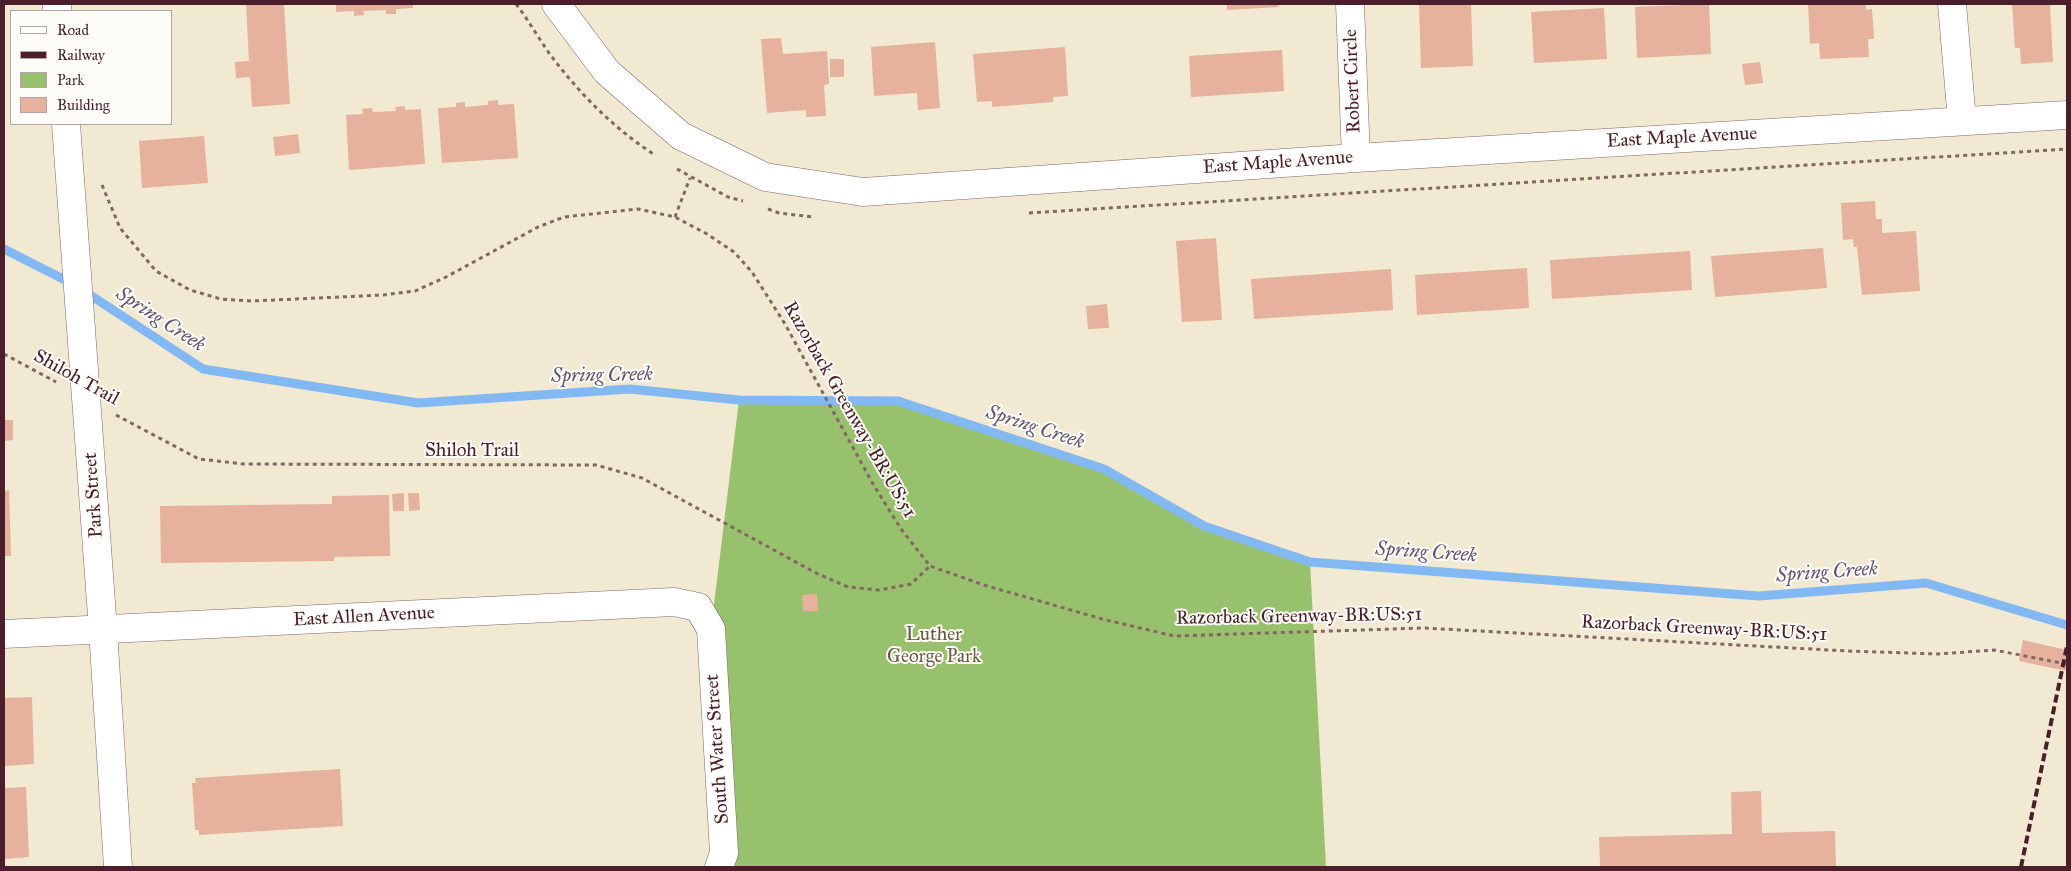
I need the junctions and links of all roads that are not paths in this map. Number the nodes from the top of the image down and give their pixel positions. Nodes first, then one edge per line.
1 (1350, 4) edge
2 (1952, 4) edge
3 (562, 6) edge
4 (2067, 115) edge
5 (1962, 121) junction
6 (66, 125) edge
7 (1356, 158) junction
8 (711, 629) joint
9 (103, 630) junction
10 (4, 634) edge
11 (118, 867) edge
12 (719, 867) edge

1 - 7 street, Robert Circle
2 - 5 street
3 - 7 street, East Maple Avenue
4 - 5 street, East Maple Avenue
5 - 7 street, East Maple Avenue
6 - 9 street, Park Street
8 - 9 street, East Allen Avenue
8 - 12 street, South Water Street
9 - 10 street, East Allen Avenue
9 - 11 street, Park Street

